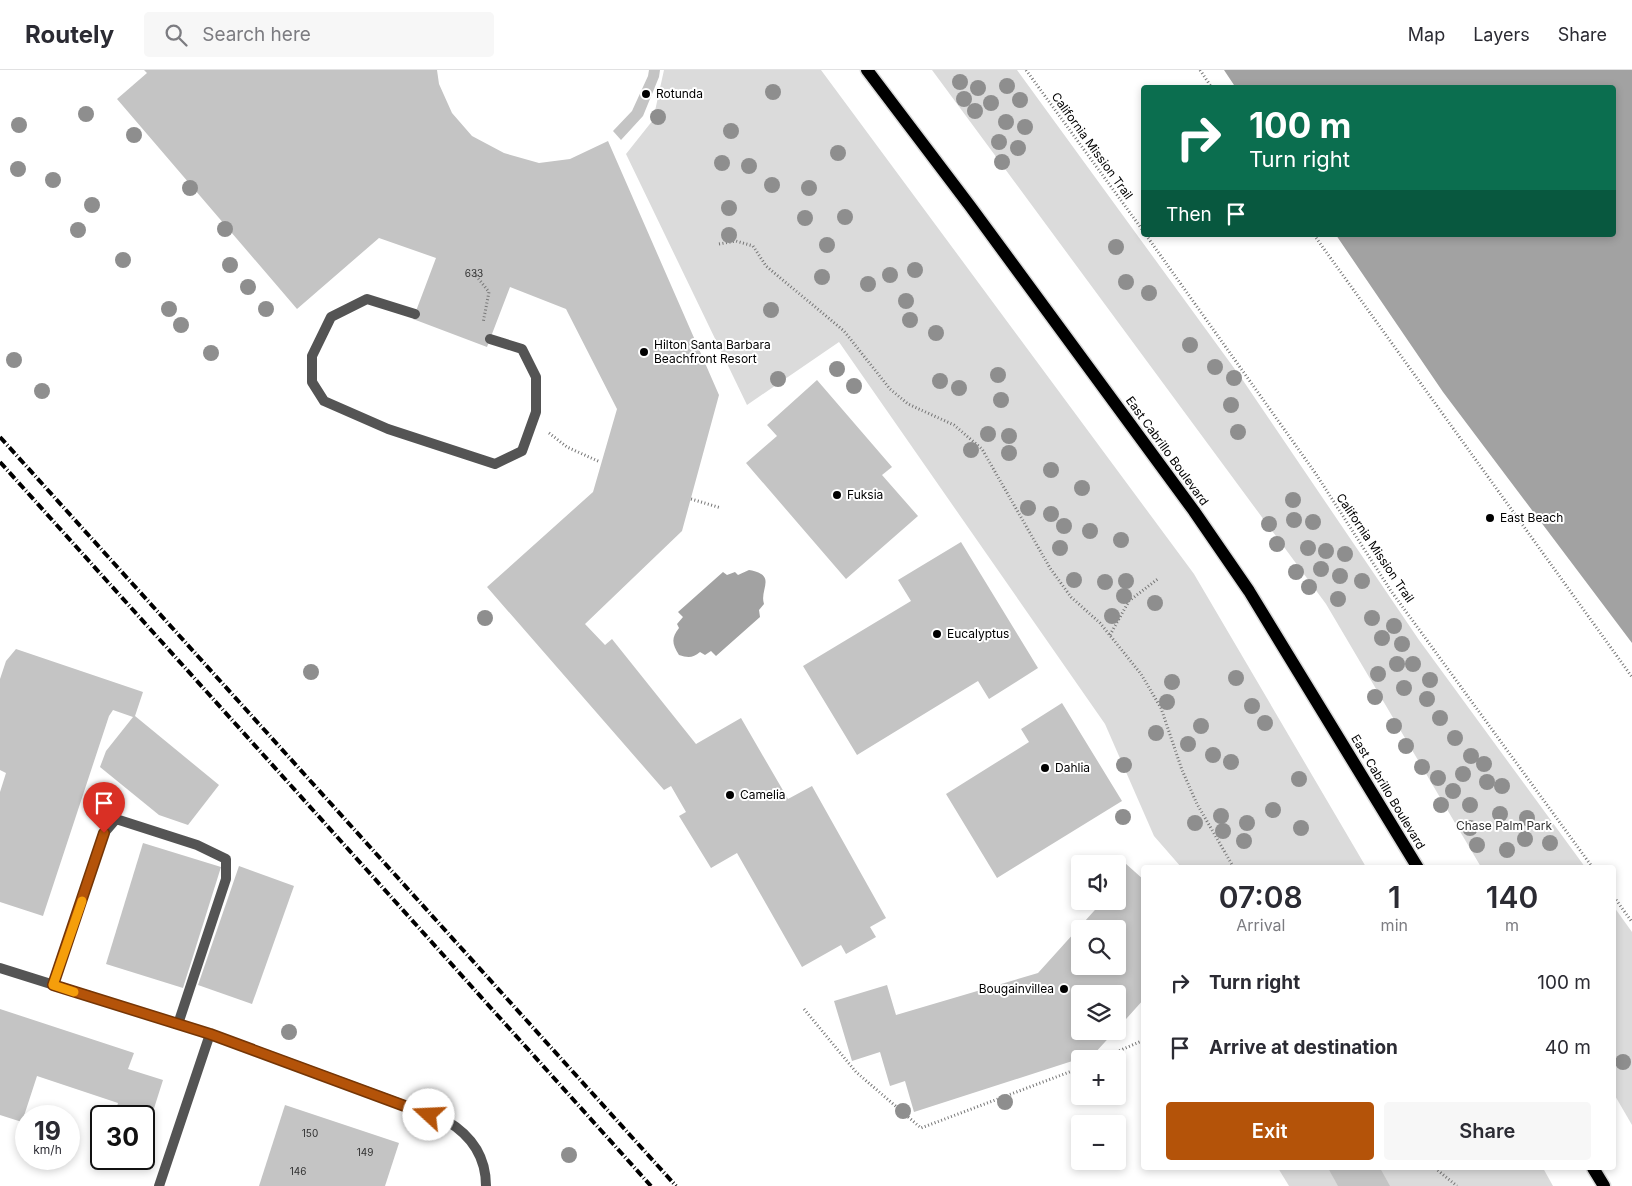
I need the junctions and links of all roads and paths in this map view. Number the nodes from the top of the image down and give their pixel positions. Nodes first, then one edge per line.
1 (867, 70) edge
2 (1026, 70) edge
3 (1200, 70) edge
4 (1210, 85) edge
5 (1141, 228) edge
6 (1147, 237) edge
7 (1315, 237) edge
8 (719, 244) dead end
9 (415, 314) dead end
10 (490, 339) dead end
11 (691, 499) dead end
12 (721, 508) dead end
13 (1159, 578) dead end
14 (1110, 635) junction
15 (1632, 677) edge
16 (1232, 865) edge
17 (1416, 865) edge
18 (1591, 865) edge
19 (1616, 899) edge
20 (1632, 922) edge
21 (0, 968) edge
22 (53, 985) junction
23 (804, 1009) dead end
24 (178, 1024) junction
25 (210, 1034) junction
26 (1141, 1041) edge
27 (1121, 1050) edge
28 (1071, 1071) edge
29 (1437, 1170) edge
30 (1594, 1170) edge
31 (160, 1186) edge
32 (486, 1186) edge
33 (1457, 1186) edge
34 (1604, 1186) edge

1 - 17 main road, East Cabrillo Boulevard
2 - 5 path, California Mission Trail
3 - 4 path
6 - 18 path, California Mission Trail
7 - 15 path
8 - 14 path
9 - 10 street
11 - 12 path
13 - 14 path
14 - 16 path
19 - 20 path
21 - 22 street
22 - 24 street
22 - 24 street
23 - 28 path
24 - 25 street
25 - 31 street
25 - 32 street
26 - 27 path
29 - 33 path
30 - 34 main road

